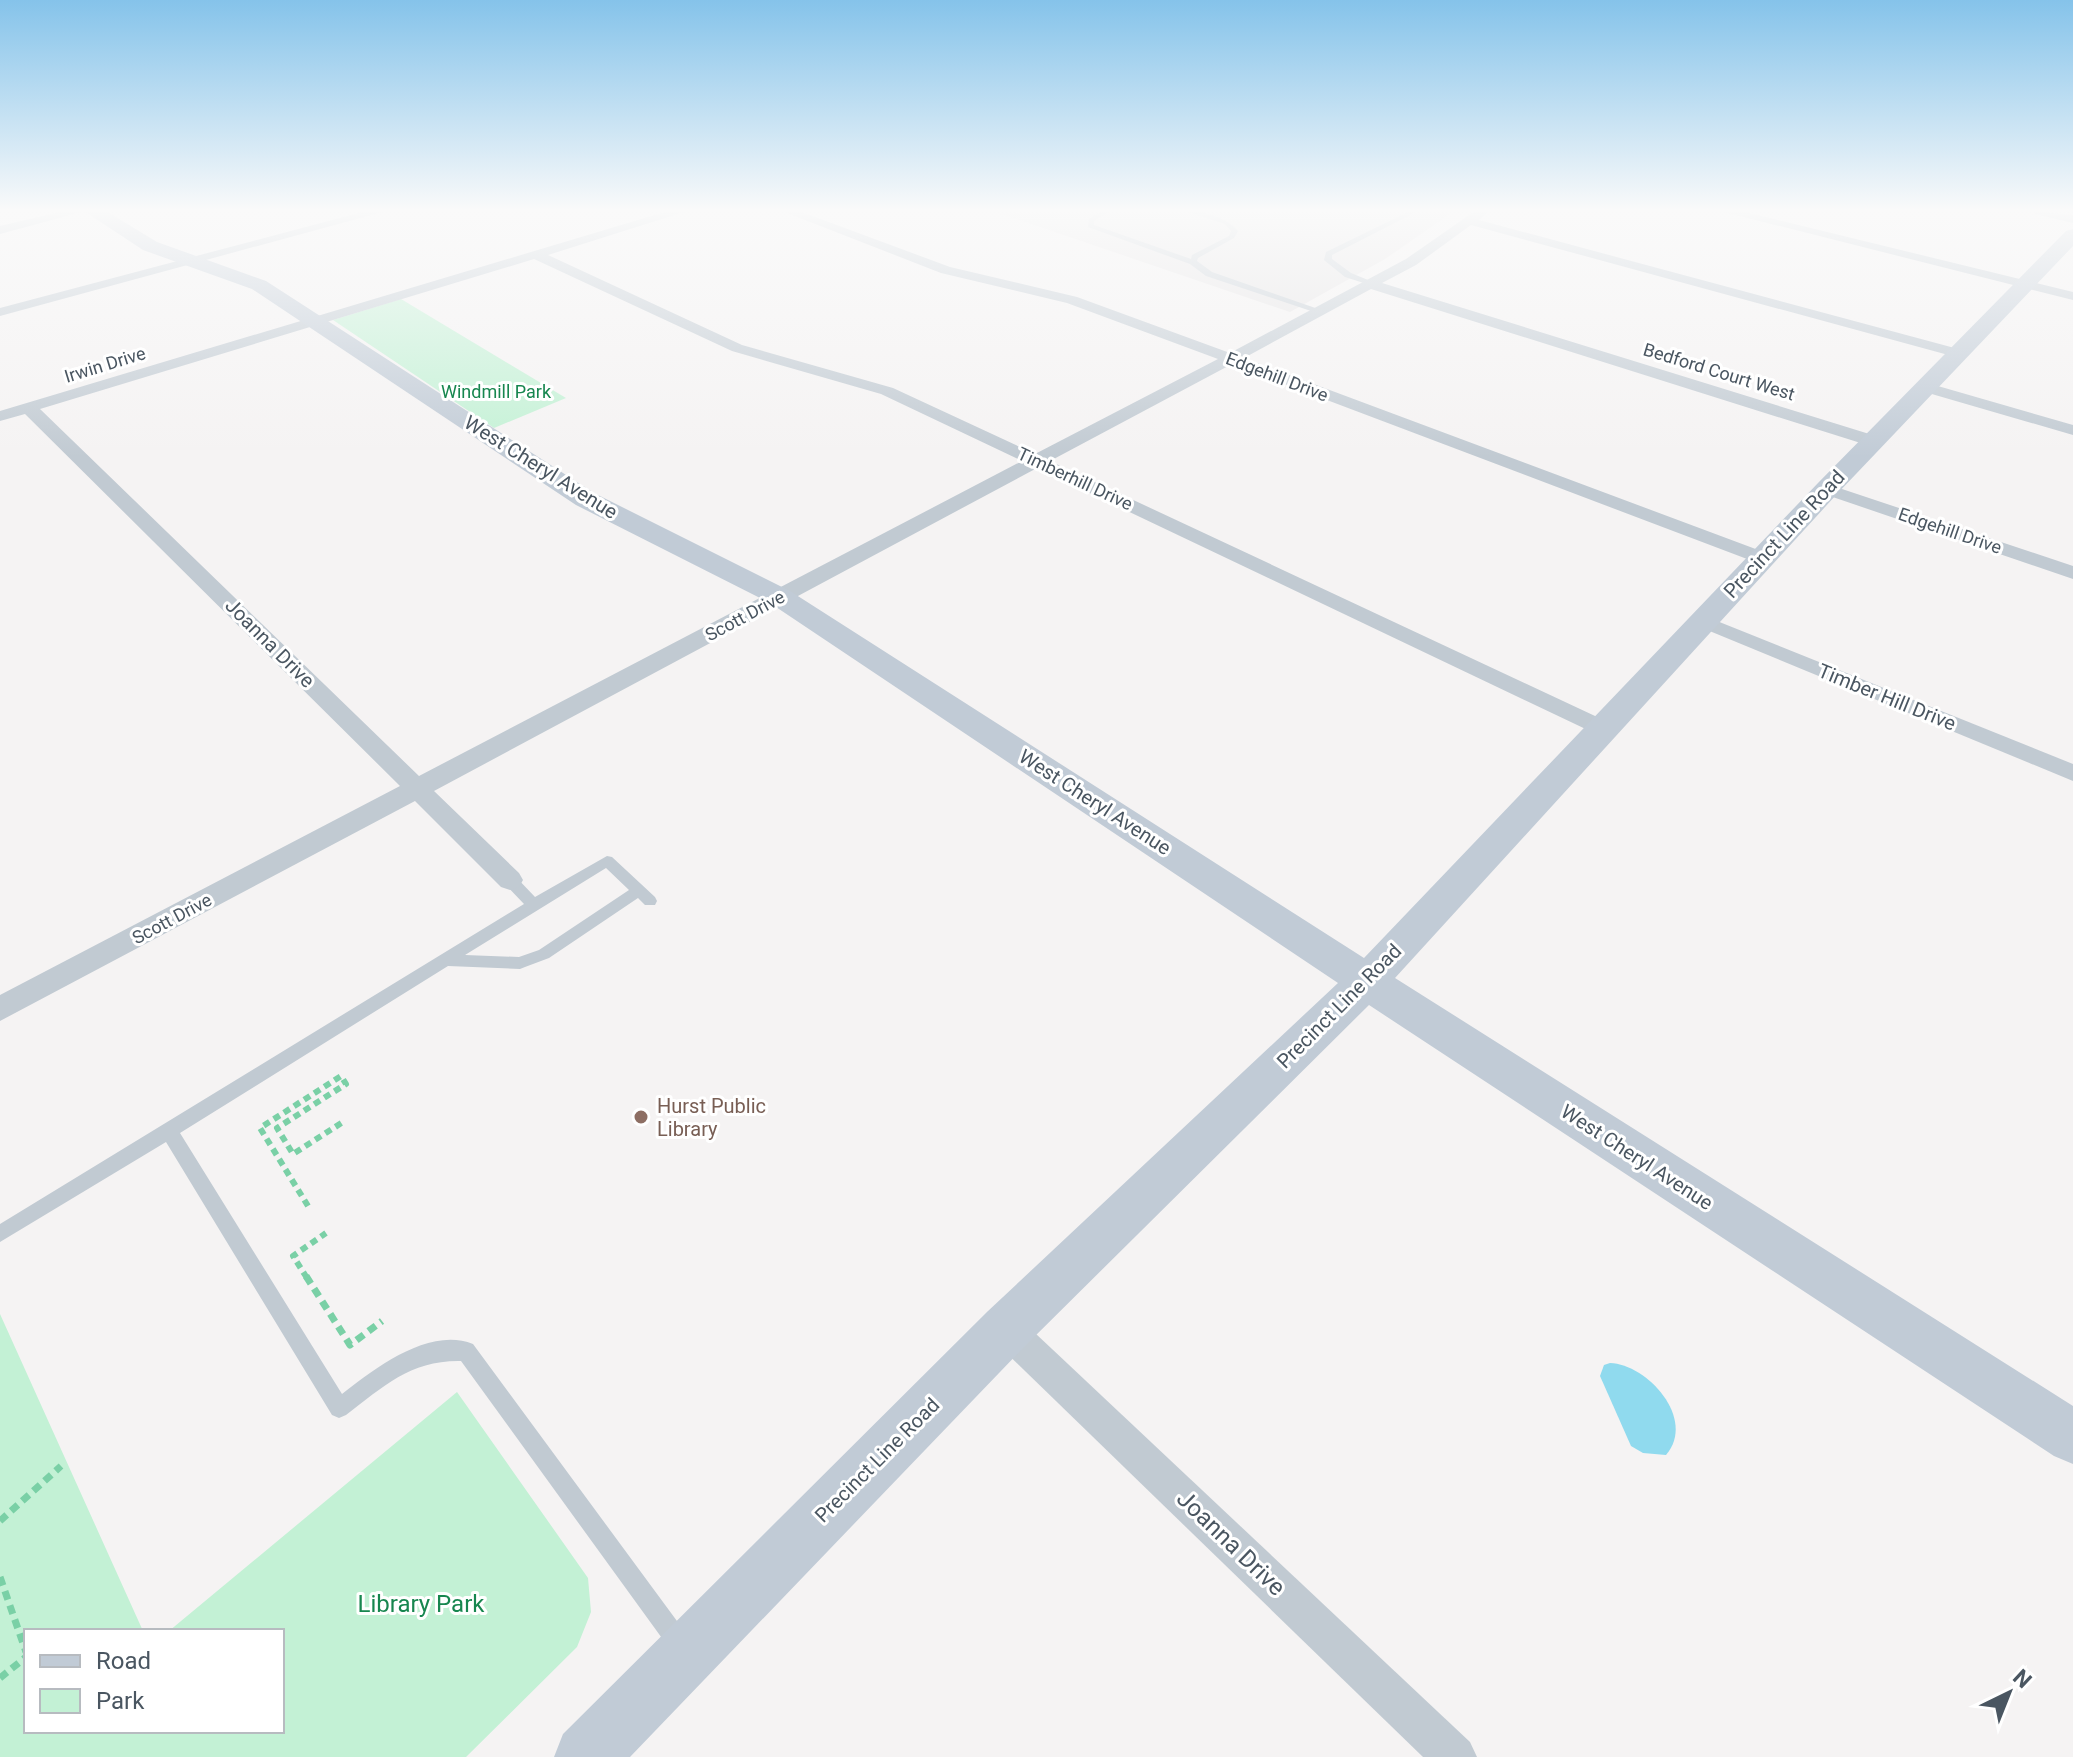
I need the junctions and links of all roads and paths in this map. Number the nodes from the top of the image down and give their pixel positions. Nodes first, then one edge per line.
1 (71, 293) edge
2 (271, 293) edge
3 (407, 293) edge
4 (618, 293) edge
5 (1043, 293) edge
6 (1266, 293) edge
7 (1353, 293) edge
8 (1399, 293) edge
9 (1736, 293) edge
10 (2015, 293) edge
11 (1320, 311) junction
12 (0, 312) edge
13 (311, 320) junction
14 (1957, 353) junction
15 (1228, 358) junction
16 (1924, 387) junction
17 (28, 407) junction
18 (0, 416) edge
19 (2073, 430) edge
20 (1873, 441) junction
21 (1036, 460) junction
22 (1827, 489) junction
23 (1762, 558) junction
24 (2073, 573) edge
25 (780, 597) junction
26 (1702, 621) junction
27 (1602, 728) junction
28 (2073, 773) edge
29 (418, 789) junction
30 (510, 880) joint
31 (534, 905) junction
32 (446, 960) junction
33 (1368, 980) junction
34 (0, 1009) edge
35 (343, 1122) dead end
36 (169, 1131) junction
37 (308, 1206) dead end
38 (326, 1233) dead end
39 (0, 1234) edge
40 (382, 1321) dead end
41 (1006, 1329) junction
42 (2073, 1437) edge
43 (61, 1466) dead end
44 (0, 1521) edge
45 (0, 1577) edge
46 (24, 1648) edge
47 (686, 1653) junction
48 (24, 1656) edge
49 (0, 1678) edge
50 (586, 1757) edge
51 (1455, 1757) edge

1 - 12 street
2 - 13 street, West Cheryl Avenue
3 - 13 street, Irwin Drive
4 - 21 street, Timberhill Drive
5 - 15 street, Edgehill Drive
6 - 11 lane
7 - 11 street, Scott Drive
8 - 20 street, Bedford Court West
9 - 14 street
10 - 14 street, Precinct Line Road
11 - 15 street, Scott Drive
13 - 17 street, Irwin Drive
13 - 25 street, West Cheryl Avenue
14 - 16 street, Precinct Line Road
15 - 21 street, Scott Drive
15 - 23 street, Edgehill Drive
16 - 19 street
16 - 20 street, Precinct Line Road
17 - 18 street, Irwin Drive
17 - 29 street, Joanna Drive
20 - 22 street, Precinct Line Road
21 - 25 street, Scott Drive
21 - 27 street, Timberhill Drive
22 - 23 street, Precinct Line Road
22 - 24 street, Edgehill Drive
23 - 26 street, Precinct Line Road
25 - 29 street, Scott Drive
25 - 33 street, West Cheryl Avenue
26 - 27 street, Precinct Line Road
26 - 28 street, Timber Hill Drive
27 - 33 street, Precinct Line Road
29 - 30 street, Joanna Drive
29 - 34 street, Scott Drive
30 - 31 lane
31 - 32 lane
31 - 32 lane
32 - 36 lane
33 - 41 street, Precinct Line Road
33 - 42 street, West Cheryl Avenue
35 - 37 path
36 - 39 lane
36 - 47 lane
38 - 40 path
41 - 47 street, Precinct Line Road
41 - 51 street, Joanna Drive
43 - 44 path
45 - 46 path
47 - 50 street, Precinct Line Road
48 - 49 path

